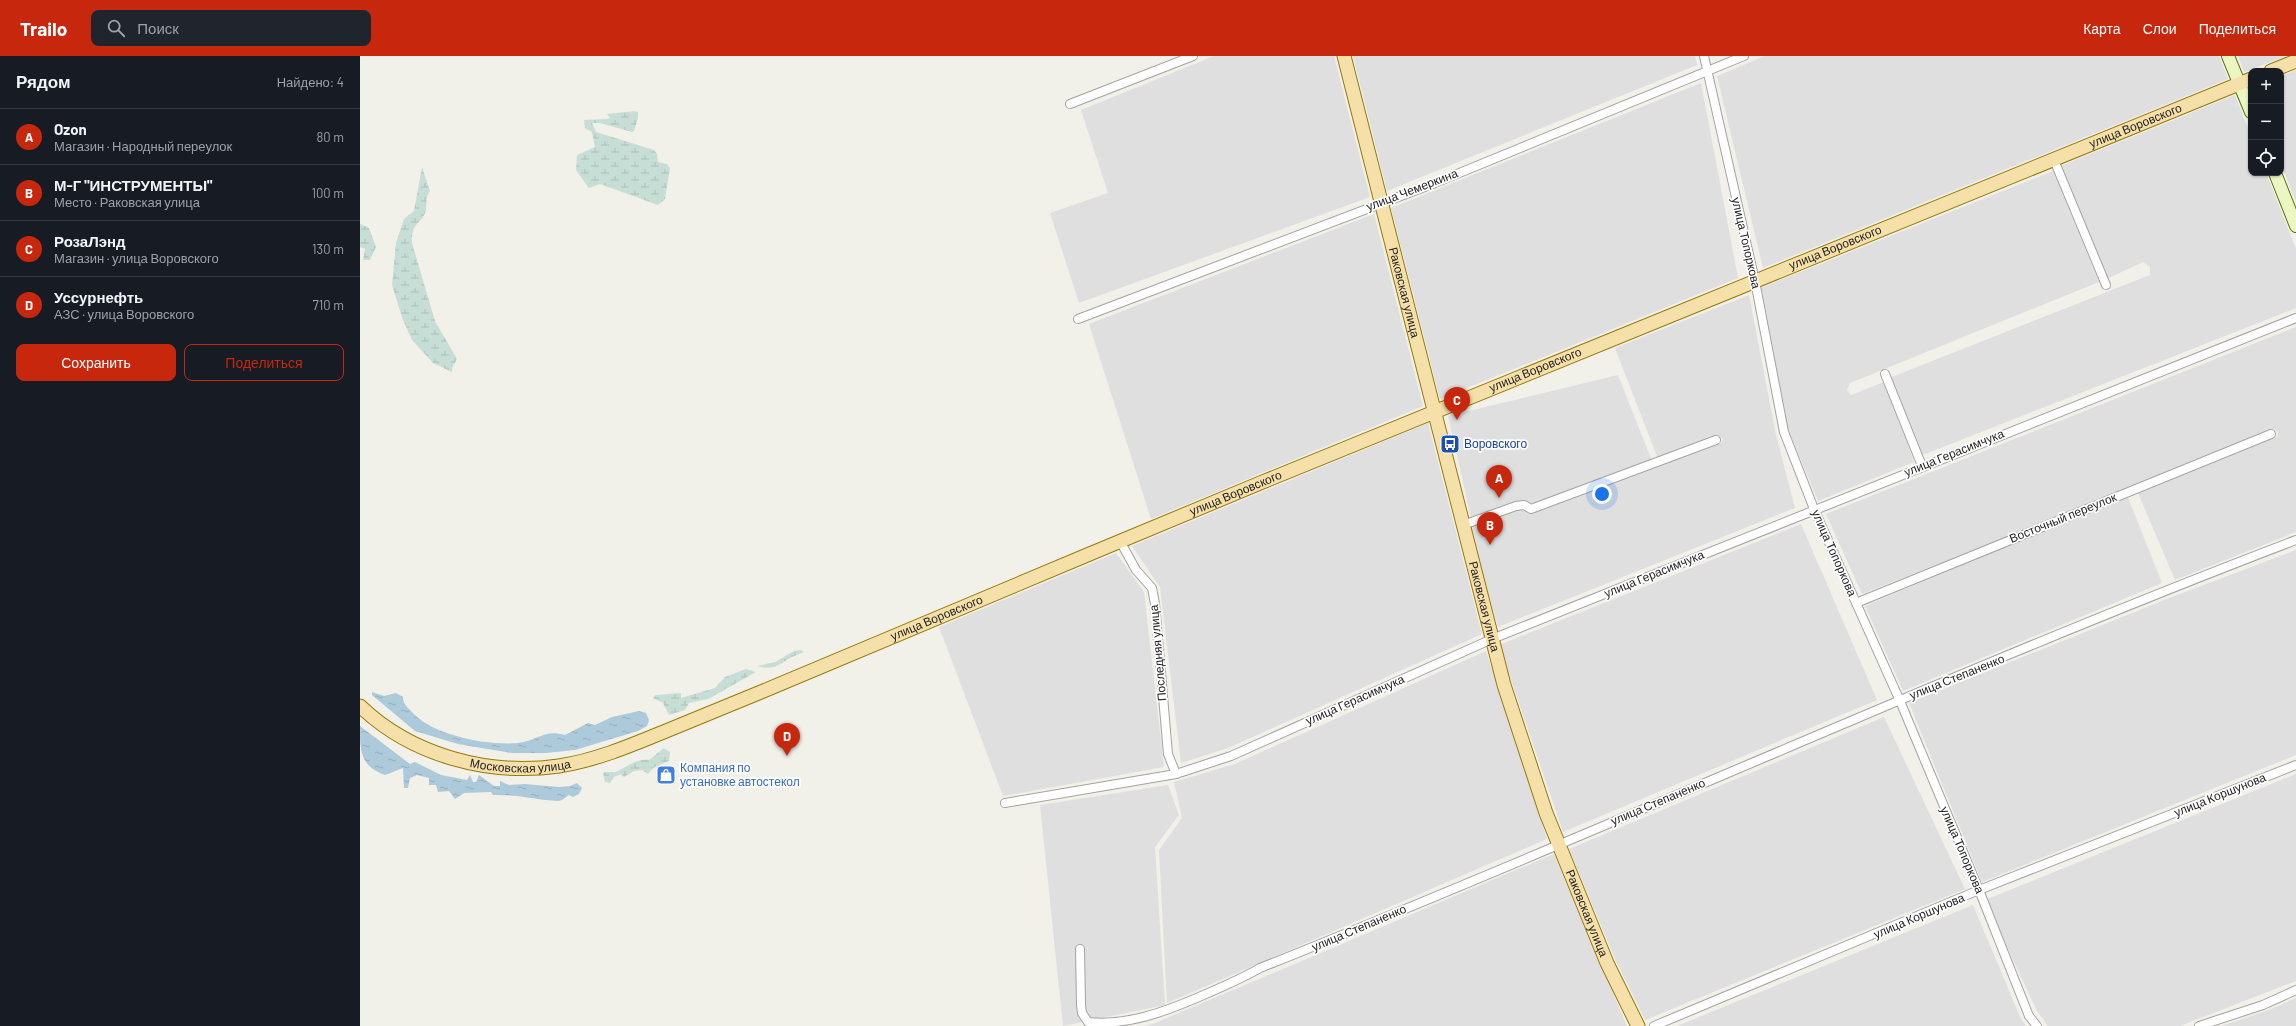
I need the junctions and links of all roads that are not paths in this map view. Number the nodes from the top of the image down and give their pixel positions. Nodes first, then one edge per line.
1 (1193, 56) edge
2 (1344, 56) edge
3 (1704, 56) edge
4 (1744, 56) edge
5 (2228, 56) edge
6 (2296, 61) edge
7 (2278, 68) edge
8 (1708, 71) junction
9 (2245, 81) edge
10 (1070, 104) dead end
11 (2249, 104) edge
12 (2054, 160) junction
13 (2276, 176) edge
14 (1381, 202) junction
15 (2296, 226) edge
16 (1755, 281) junction
17 (2106, 285) dead end
18 (2296, 318) edge
19 (1078, 319) dead end
20 (1885, 374) dead end
21 (1433, 411) junction
22 (2271, 434) dead end
23 (1716, 440) dead end
24 (1922, 466) junction
25 (1814, 509) junction
26 (1463, 525) junction
27 (2296, 540) edge
28 (1120, 541) junction
29 (1856, 603) junction
30 (1492, 639) junction
31 (1900, 701) junction
32 (360, 706) edge
33 (689, 721) joint
34 (2296, 765) edge
35 (1176, 774) junction
36 (1005, 803) dead end
37 (1558, 844) junction
38 (1979, 890) junction
39 (1080, 949) dead end
40 (2296, 990) edge
41 (1638, 1026) edge
42 (1654, 1026) edge
43 (2037, 1026) edge
44 (2199, 1026) edge

1 - 10 street
2 - 14 main road, Раковская улица
3 - 8 street, улица Топоркова
4 - 8 street, улица Чемеркина
5 - 9 street
6 - 7 main road
8 - 14 street, улица Чемеркина
8 - 16 street, улица Топоркова
9 - 11 street
9 - 12 main road, улица Воровского
12 - 16 main road, улица Воровского
12 - 17 street
13 - 15 street
14 - 19 street, улица Чемеркина
14 - 21 main road, Раковская улица
16 - 21 main road, улица Воровского
16 - 25 street, улица Топоркова
18 - 24 street, улица Герасимчука
20 - 24 street
21 - 26 main road, Раковская улица
21 - 28 main road, улица Воровского
22 - 29 street, Восточный переулок
23 - 26 street
24 - 25 street, улица Герасимчука
25 - 29 street, улица Топоркова
25 - 30 street, улица Герасимчука
26 - 30 main road, Раковская улица
27 - 31 street, улица Степаненко
28 - 33 main road, улица Воровского
28 - 35 street, Последняя улица
29 - 31 street, улица Топоркова
30 - 35 street, улица Герасимчука
30 - 37 main road, Раковская улица
31 - 37 street, улица Степаненко
31 - 38 street, улица Топоркова
32 - 33 main road, Московская улица
34 - 38 street, улица Коршунова
35 - 36 street, улица Герасимчука
37 - 39 street, улица Степаненко
37 - 41 main road, Раковская улица
38 - 42 street, улица Коршунова
38 - 43 street, улица Топоркова
40 - 44 street

